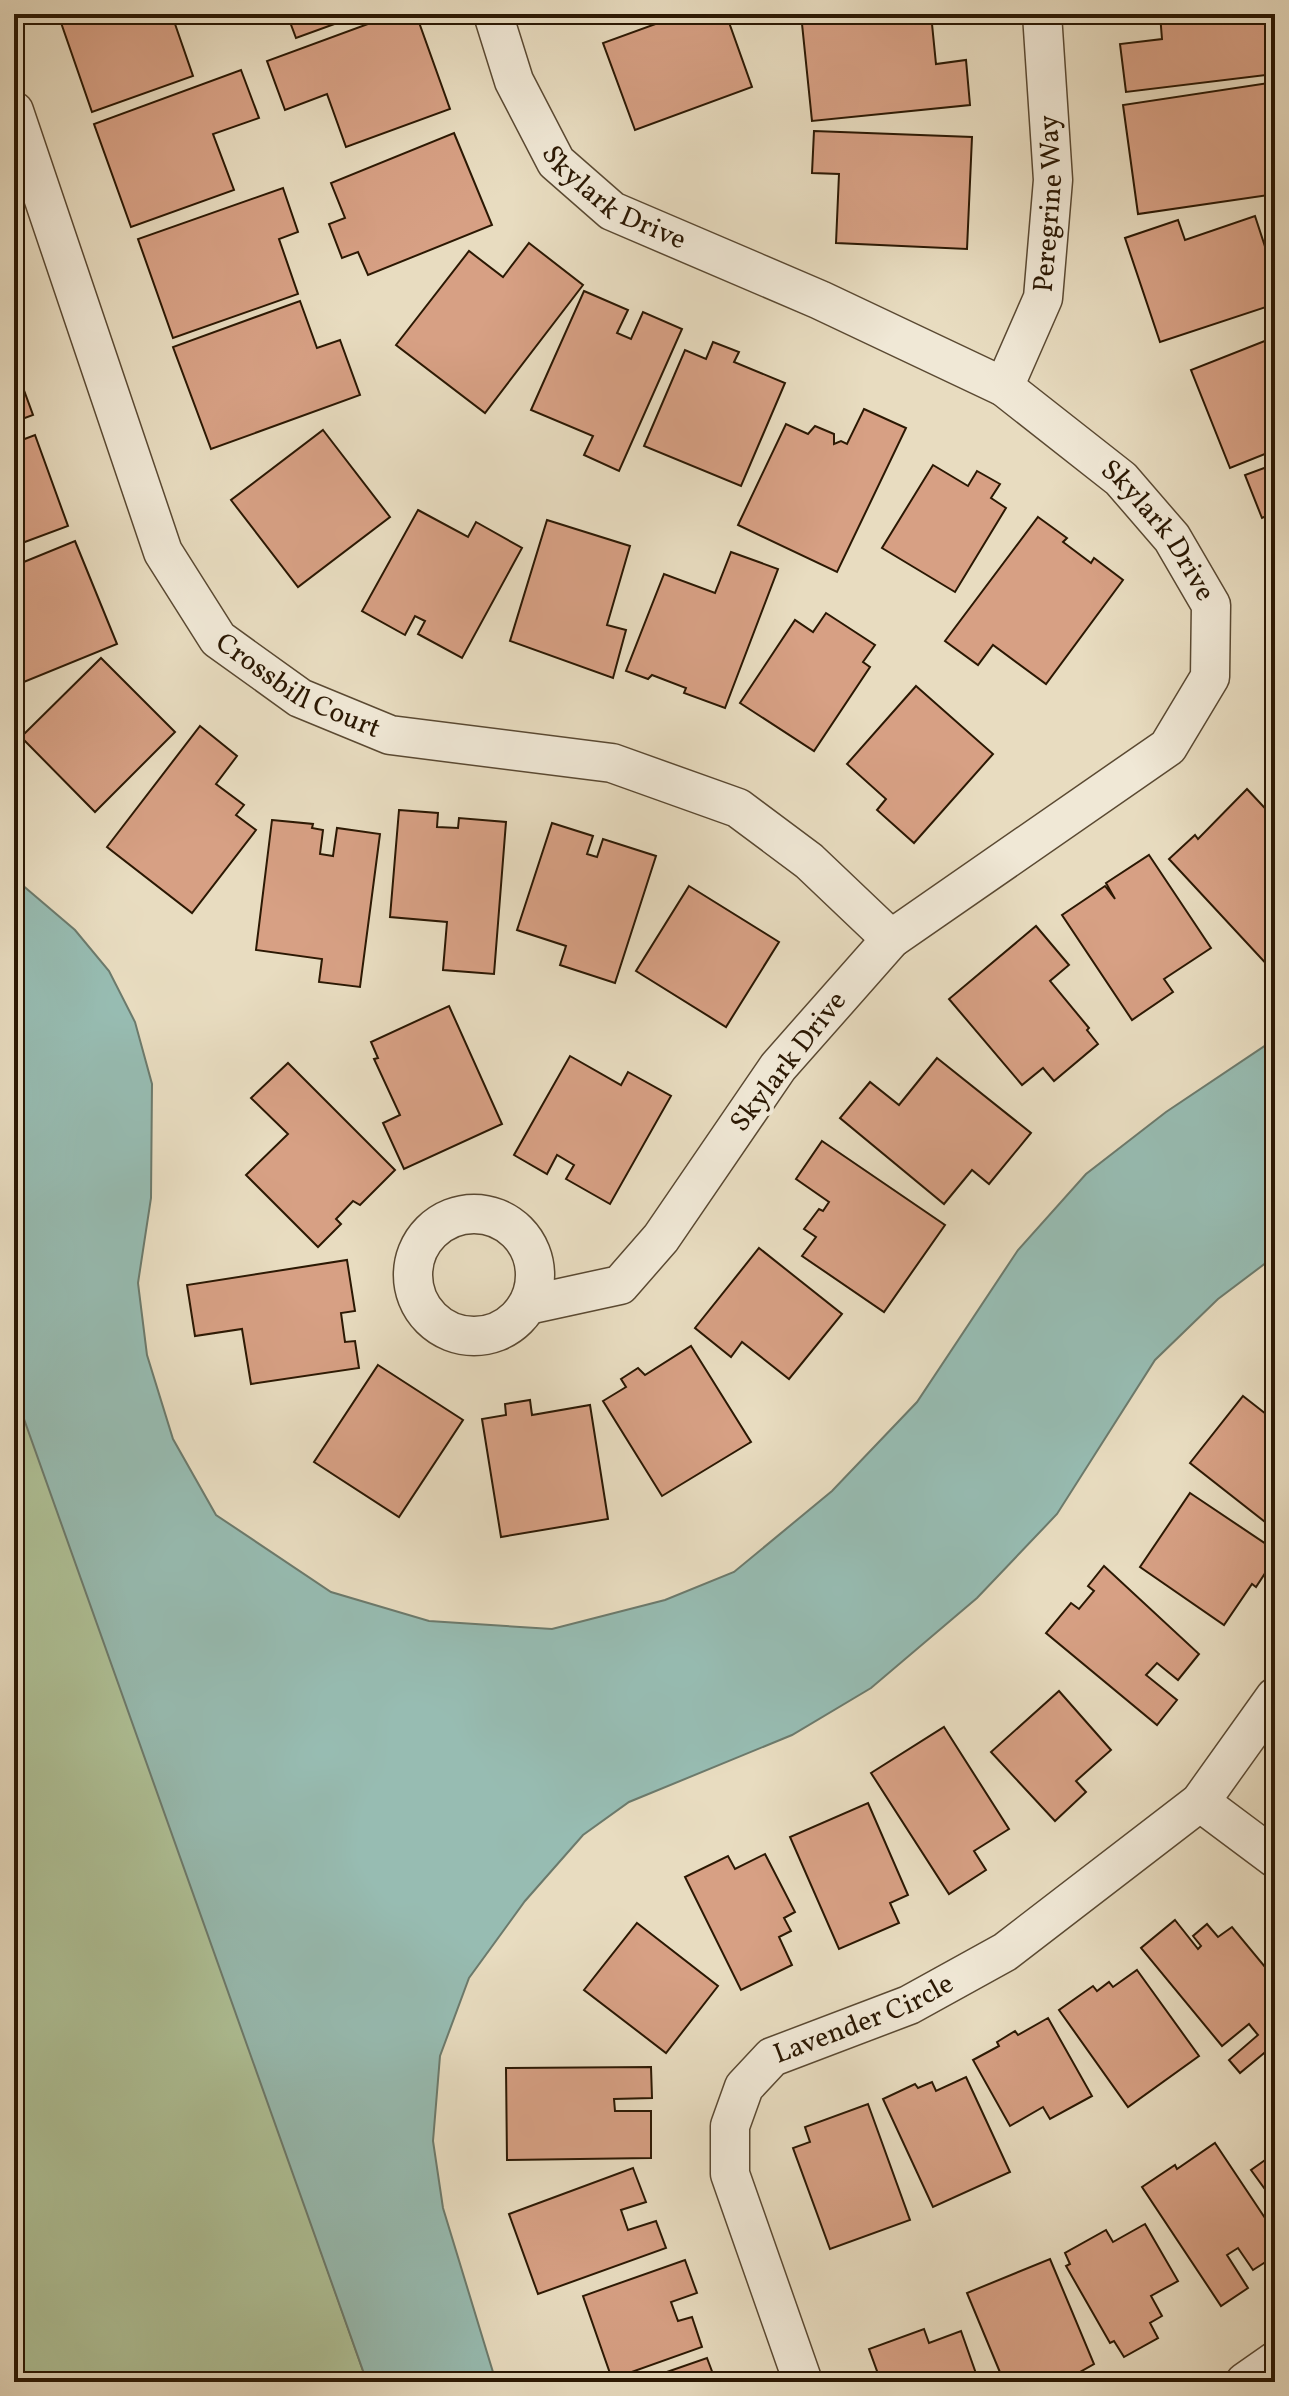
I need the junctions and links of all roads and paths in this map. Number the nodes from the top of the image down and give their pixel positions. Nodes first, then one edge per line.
1 (493, 14) edge
2 (1042, 14) edge
3 (14, 111) edge
4 (1004, 387) junction
5 (891, 939) junction
6 (528, 1305) dead end
7 (1275, 1697) edge
8 (1200, 1802) junction
9 (1275, 1858) edge
10 (1275, 2361) edge
11 (803, 2382) edge
12 (1245, 2382) edge

1 - 4 street, Skylark Drive
2 - 4 street, Peregrine Way
3 - 5 street, Crossbill Court
4 - 5 street, Skylark Drive
5 - 6 street, Skylark Drive
7 - 8 street, Lavender Circle
8 - 9 street
8 - 11 street, Lavender Circle
10 - 12 street

